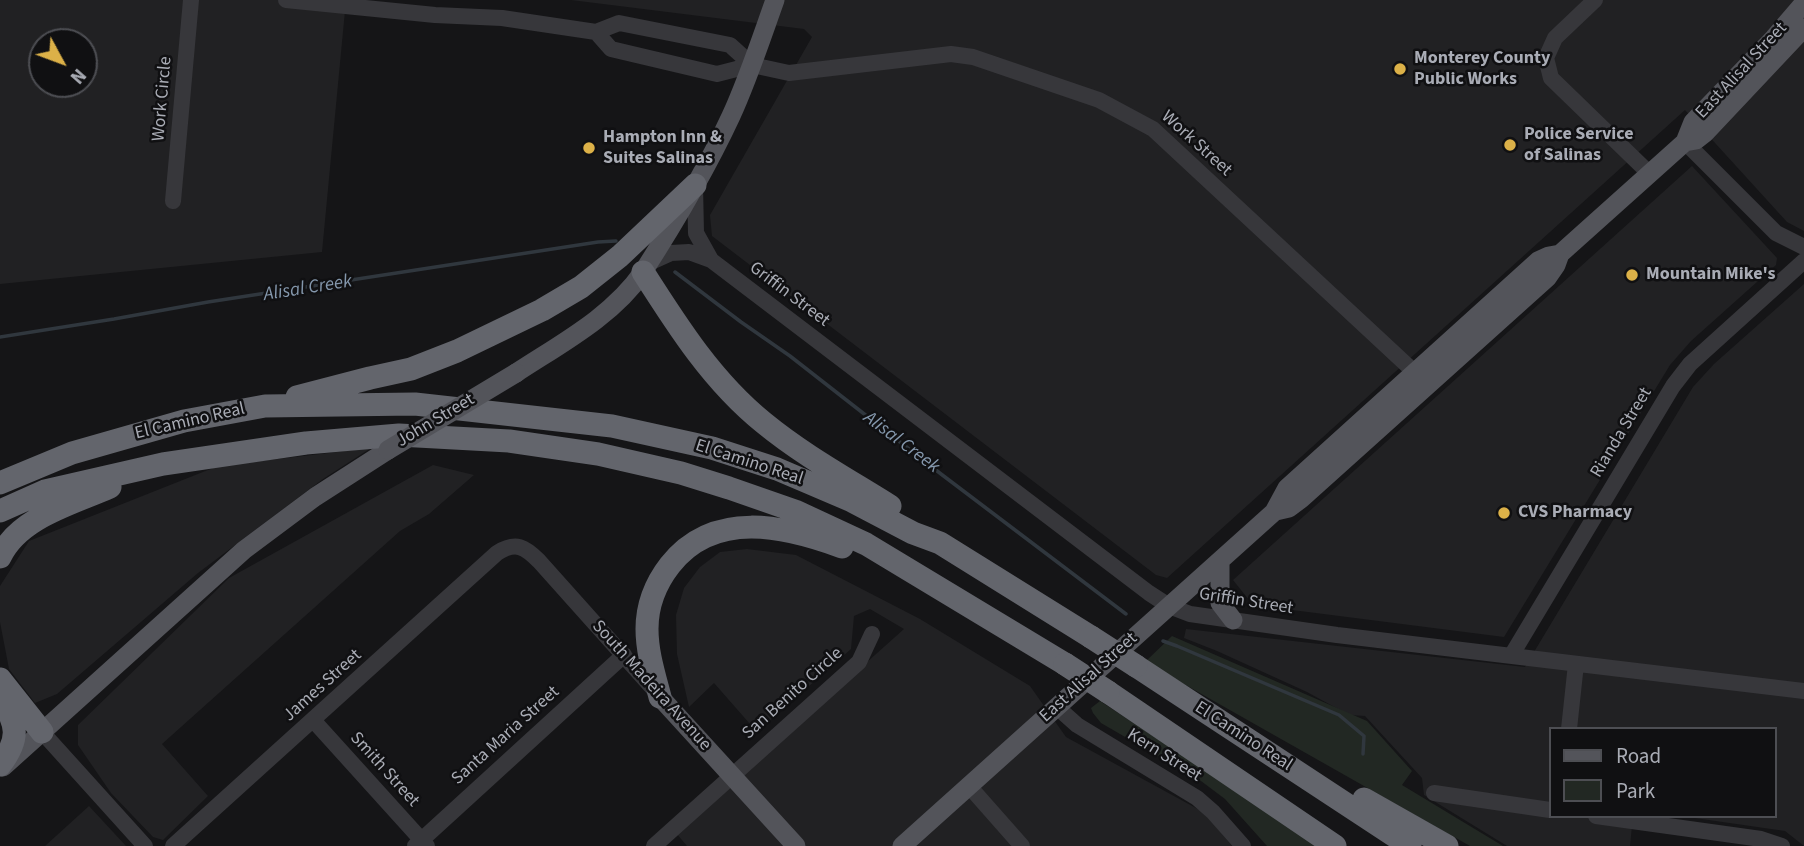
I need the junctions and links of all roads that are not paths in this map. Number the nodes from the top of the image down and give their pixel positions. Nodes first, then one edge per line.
1 (191, 0) edge
2 (286, 0) edge
3 (775, 0) edge
4 (1595, 0) edge
5 (1804, 3) edge
6 (1804, 28) edge
7 (596, 32) junction
8 (752, 65) junction
9 (1685, 142) junction
10 (1650, 174) junction
11 (695, 186) junction
12 (173, 201) dead end
13 (1804, 247) edge
14 (711, 260) junction
15 (1804, 261) edge
16 (646, 268) junction
17 (1422, 379) junction
18 (265, 406) junction
19 (163, 464) junction
20 (0, 483) edge
21 (0, 511) edge
22 (940, 543) junction
23 (497, 553) joint
24 (0, 557) edge
25 (1220, 561) junction
26 (923, 578) junction
27 (1169, 606) junction
28 (1233, 620) junction
29 (872, 634) dead end
30 (624, 655) junction
31 (1511, 656) junction
32 (1576, 664) junction
33 (0, 679) edge
34 (1804, 691) edge
35 (0, 696) edge
36 (660, 696) junction
37 (1058, 708) junction
38 (313, 720) junction
39 (1569, 727) edge
40 (43, 732) junction
41 (1276, 759) junction
42 (0, 768) edge
43 (731, 776) junction
44 (969, 786) junction
45 (1434, 793) dead end
46 (1548, 810) edge
47 (1610, 818) edge
48 (421, 844) edge
49 (145, 846) edge
50 (173, 846) edge
51 (654, 846) edge
52 (796, 846) edge
53 (902, 846) edge
54 (1022, 846) edge
55 (1243, 846) edge
56 (1335, 846) edge
57 (1410, 846) edge
58 (1447, 846) edge
59 (1782, 846) edge

1 - 12 street, Work Circle
2 - 7 street, Work Street
3 - 8 main road, John Street
4 - 10 street
5 - 9 main road, East Alisal Street
6 - 9 main road, East Alisal Street
7 - 8 street, Work Street
7 - 8 street, Work Street
8 - 11 main road, John Street
8 - 17 street, Work Street
9 - 10 main road, East Alisal Street
9 - 13 street
10 - 17 main road, East Alisal Street
11 - 14 street, Griffin Street
11 - 16 main road, John Street
11 - 18 highway
14 - 16 street, Griffin Street
14 - 27 street, Griffin Street
15 - 31 street, Rianda Street
16 - 22 highway
16 - 40 main road, John Street, bridge
17 - 25 main road, East Alisal Street
18 - 20 highway, El Camino Real
18 - 22 highway, El Camino Real
19 - 21 highway, El Camino Real
19 - 24 highway
19 - 26 highway, El Camino Real
22 - 41 highway, El Camino Real, bridge
23 - 30 street, South Madeira Avenue
23 - 38 street, James Street
25 - 27 main road, East Alisal Street
25 - 28 main road
26 - 36 highway
26 - 56 highway, El Camino Real, bridge
27 - 28 street, Griffin Street
27 - 37 main road, East Alisal Street
28 - 31 street, Griffin Street
29 - 43 street, San Benito Circle
30 - 36 street, South Madeira Avenue
30 - 48 street, Santa Maria Street
31 - 32 street, Griffin Street
32 - 34 street, Griffin Street
32 - 39 street
33 - 40 highway
35 - 40 highway
35 - 42 highway
36 - 43 main road, South Madeira Avenue
37 - 44 main road, East Alisal Street
37 - 55 street, Kern Street
38 - 48 street, Smith Street
38 - 50 street, James Street
40 - 42 main road, John Street
40 - 49 street
41 - 57 highway, El Camino Real
41 - 58 highway
43 - 51 street, San Benito Circle
43 - 52 main road, South Madeira Avenue
44 - 53 main road, East Alisal Street
44 - 54 street
45 - 46 street
47 - 59 street

